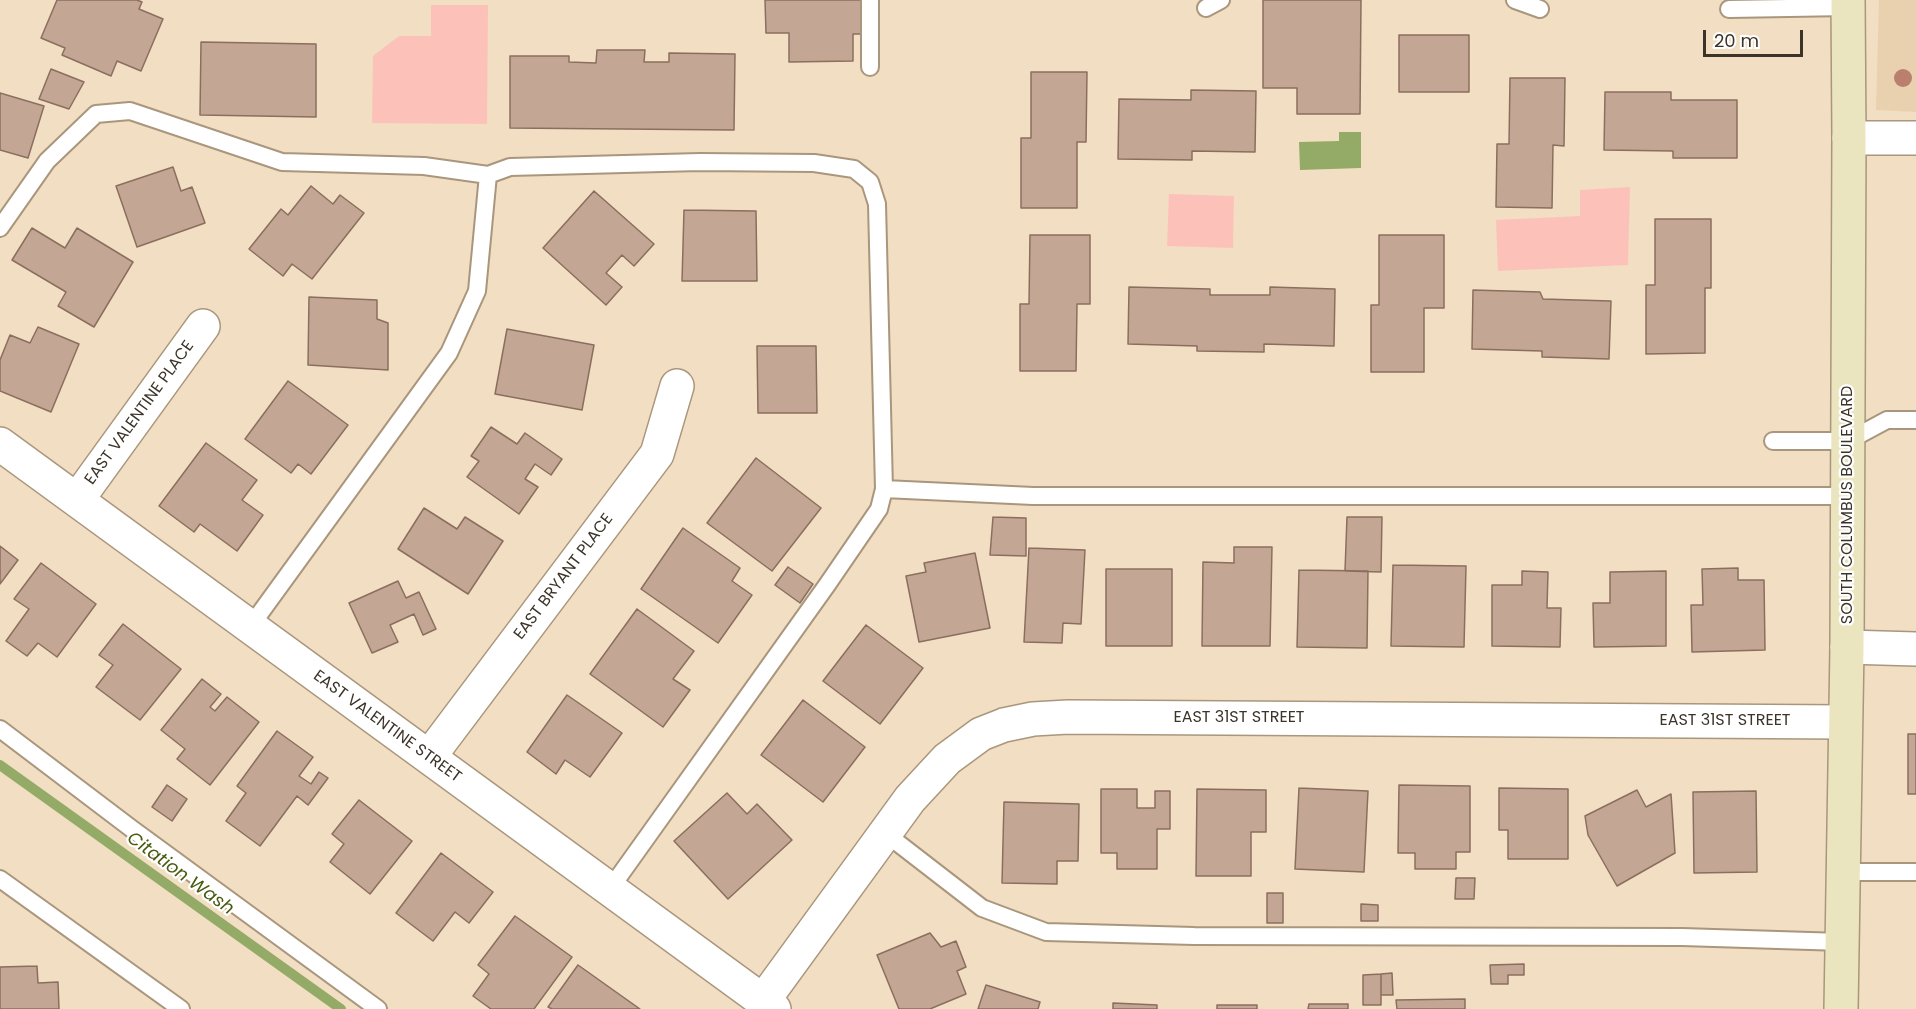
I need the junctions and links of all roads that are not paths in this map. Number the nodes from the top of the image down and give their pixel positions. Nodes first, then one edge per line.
1 (870, 0) edge
2 (1515, 0) edge
3 (1848, 3) edge
4 (1539, 9) dead end
5 (1729, 9) dead end
6 (870, 67) dead end
7 (1849, 138) junction
8 (1916, 138) edge
9 (489, 175) junction
10 (0, 228) edge
11 (203, 326) dead end
12 (677, 386) dead end
13 (1916, 420) edge
14 (1773, 441) dead end
15 (1848, 441) junction
16 (0, 444) edge
17 (884, 489) junction
18 (1848, 496) junction
19 (76, 500) junction
20 (250, 627) junction
21 (1847, 647) junction
22 (1916, 649) edge
23 (1845, 722) junction
24 (0, 729) edge
25 (429, 757) junction
26 (885, 833) junction
27 (1843, 872) junction
28 (1916, 872) edge
29 (0, 879) edge
30 (610, 889) junction
31 (1842, 942) junction
32 (769, 1005) edge
33 (181, 1009) edge
34 (378, 1009) edge
35 (1840, 1009) edge

1 - 6 lane
2 - 4 lane
3 - 5 lane
3 - 7 street, SOUTH COLUMBUS BOULEVARD
7 - 8 street
7 - 15 street, SOUTH COLUMBUS BOULEVARD
9 - 10 lane
9 - 17 lane
9 - 20 lane
11 - 19 street, EAST VALENTINE PLACE
12 - 25 street, EAST BRYANT PLACE
13 - 15 lane
14 - 15 lane
15 - 18 street, SOUTH COLUMBUS BOULEVARD
16 - 19 street, EAST VALENTINE STREET
17 - 18 lane
17 - 30 lane
18 - 21 street, SOUTH COLUMBUS BOULEVARD
19 - 20 street, EAST VALENTINE STREET
20 - 25 street, EAST VALENTINE STREET
21 - 22 street
21 - 23 street, SOUTH COLUMBUS BOULEVARD
23 - 26 street, EAST 31ST STREET
23 - 27 street, SOUTH COLUMBUS BOULEVARD
24 - 34 lane
25 - 30 street, EAST VALENTINE STREET
26 - 31 lane
26 - 32 street, EAST 31ST STREET
27 - 28 lane
27 - 31 street, SOUTH COLUMBUS BOULEVARD
29 - 33 lane
30 - 32 street, EAST VALENTINE STREET
31 - 35 street, SOUTH COLUMBUS BOULEVARD

